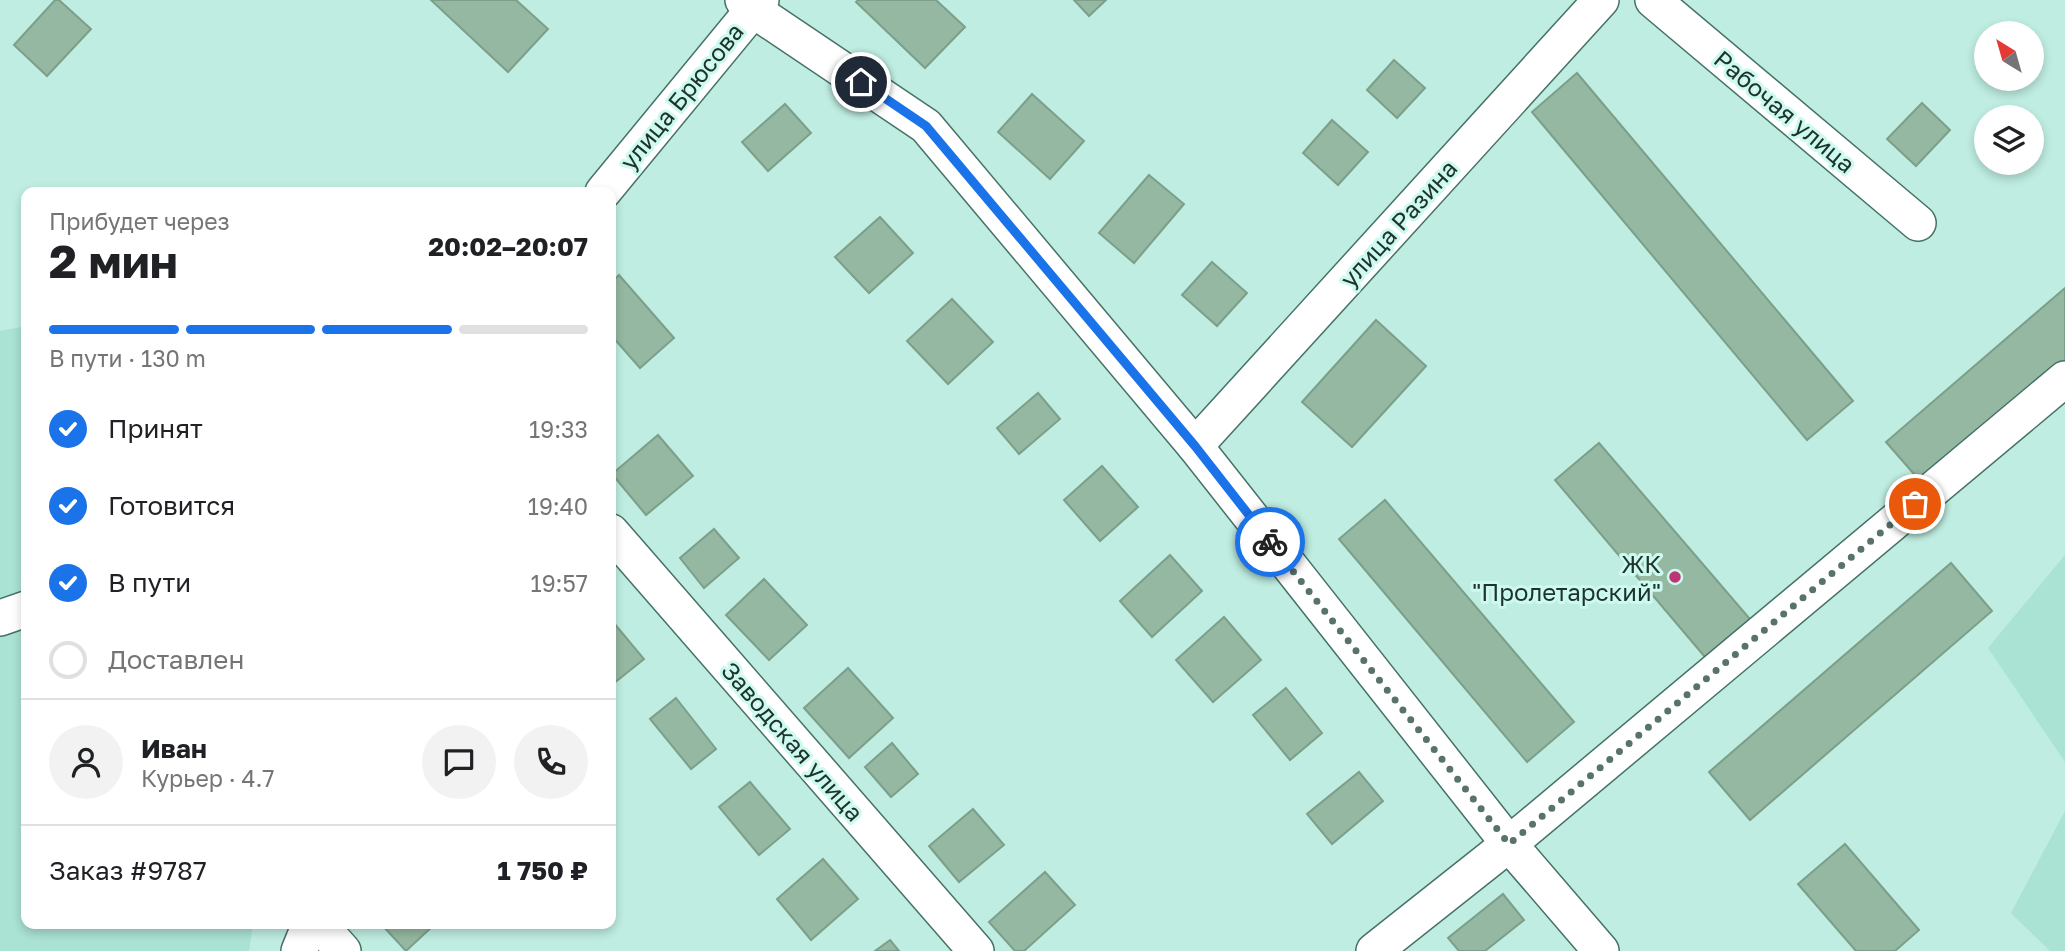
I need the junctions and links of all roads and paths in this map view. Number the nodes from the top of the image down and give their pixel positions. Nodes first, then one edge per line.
1 (1601, 0) edge
2 (1653, 0) edge
3 (752, 3) edge
4 (607, 187) edge
5 (1918, 223) dead end
6 (2065, 379) edge
7 (1195, 446) junction
8 (616, 538) edge
9 (21, 611) edge
10 (0, 618) edge
11 (1509, 844) junction
12 (308, 929) edge
13 (323, 929) edge
14 (299, 951) edge
15 (343, 951) edge
16 (976, 951) edge
17 (1374, 951) edge
18 (1601, 951) edge

1 - 7 street, улица Разина
2 - 5 street, Рабочая улица
3 - 4 street, улица Брюсова
3 - 7 street
6 - 11 street
7 - 11 street
8 - 16 street, Заводская улица
9 - 10 street
11 - 17 street
11 - 18 street
12 - 14 street
13 - 15 street

